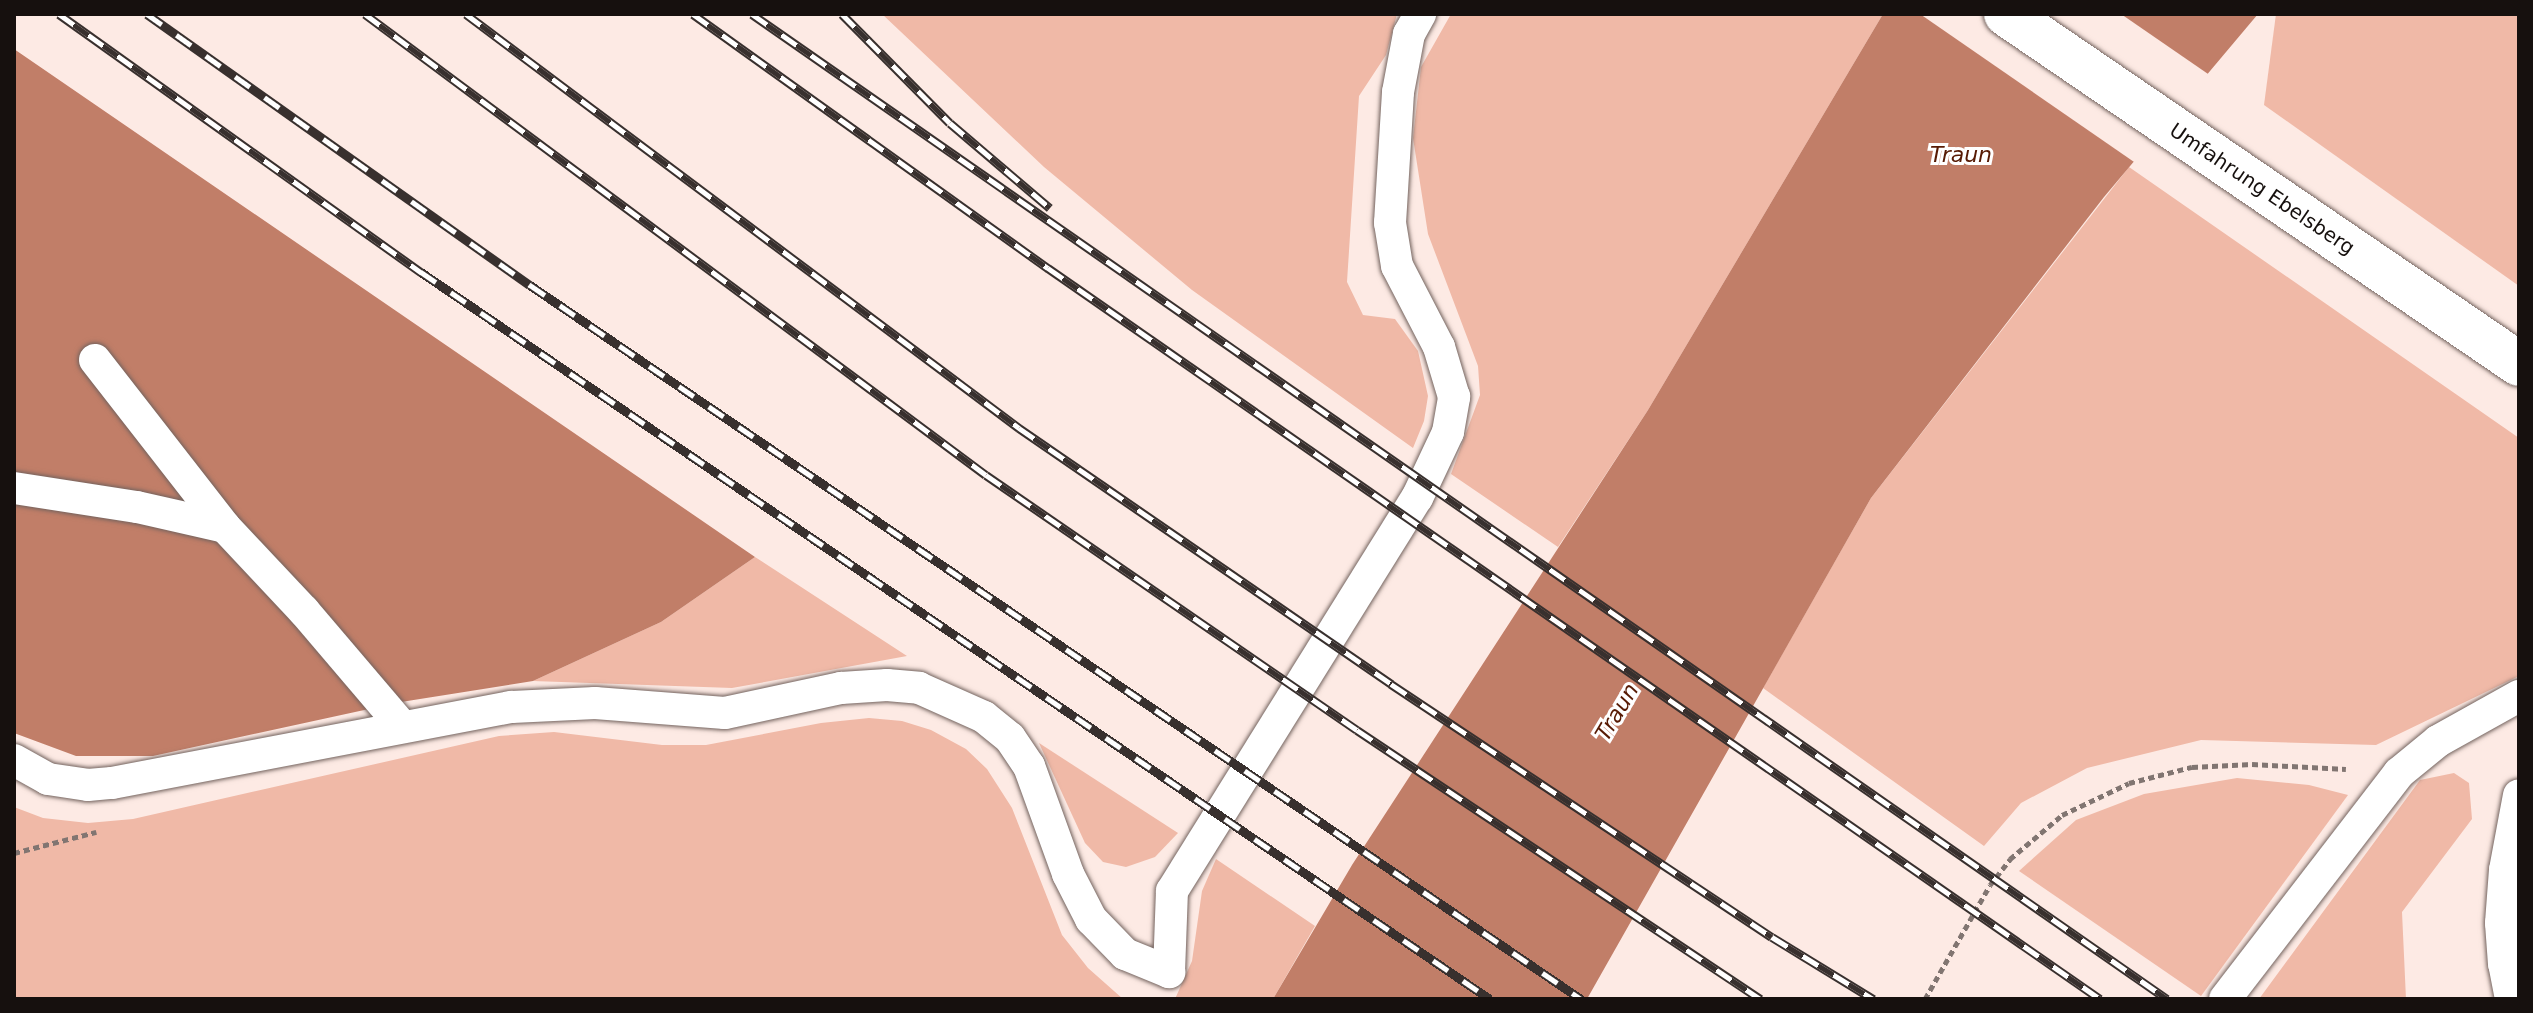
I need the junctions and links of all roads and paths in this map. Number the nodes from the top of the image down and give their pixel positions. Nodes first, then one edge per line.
1 (1420, 14) edge
2 (2006, 14) edge
3 (95, 360) dead end
4 (2519, 364) edge
5 (14, 488) edge
6 (225, 527) junction
7 (2519, 696) edge
8 (402, 726) junction
9 (14, 760) edge
10 (2399, 773) junction
11 (2519, 795) edge
12 (1925, 999) edge
13 (2225, 999) edge
14 (2511, 999) edge

1 - 8 lane
2 - 4 main road, Umfahrung Ebelsberg
3 - 6 lane
5 - 6 lane
6 - 8 lane
7 - 10 lane
8 - 9 lane
10 - 12 path
10 - 13 lane
11 - 14 lane

